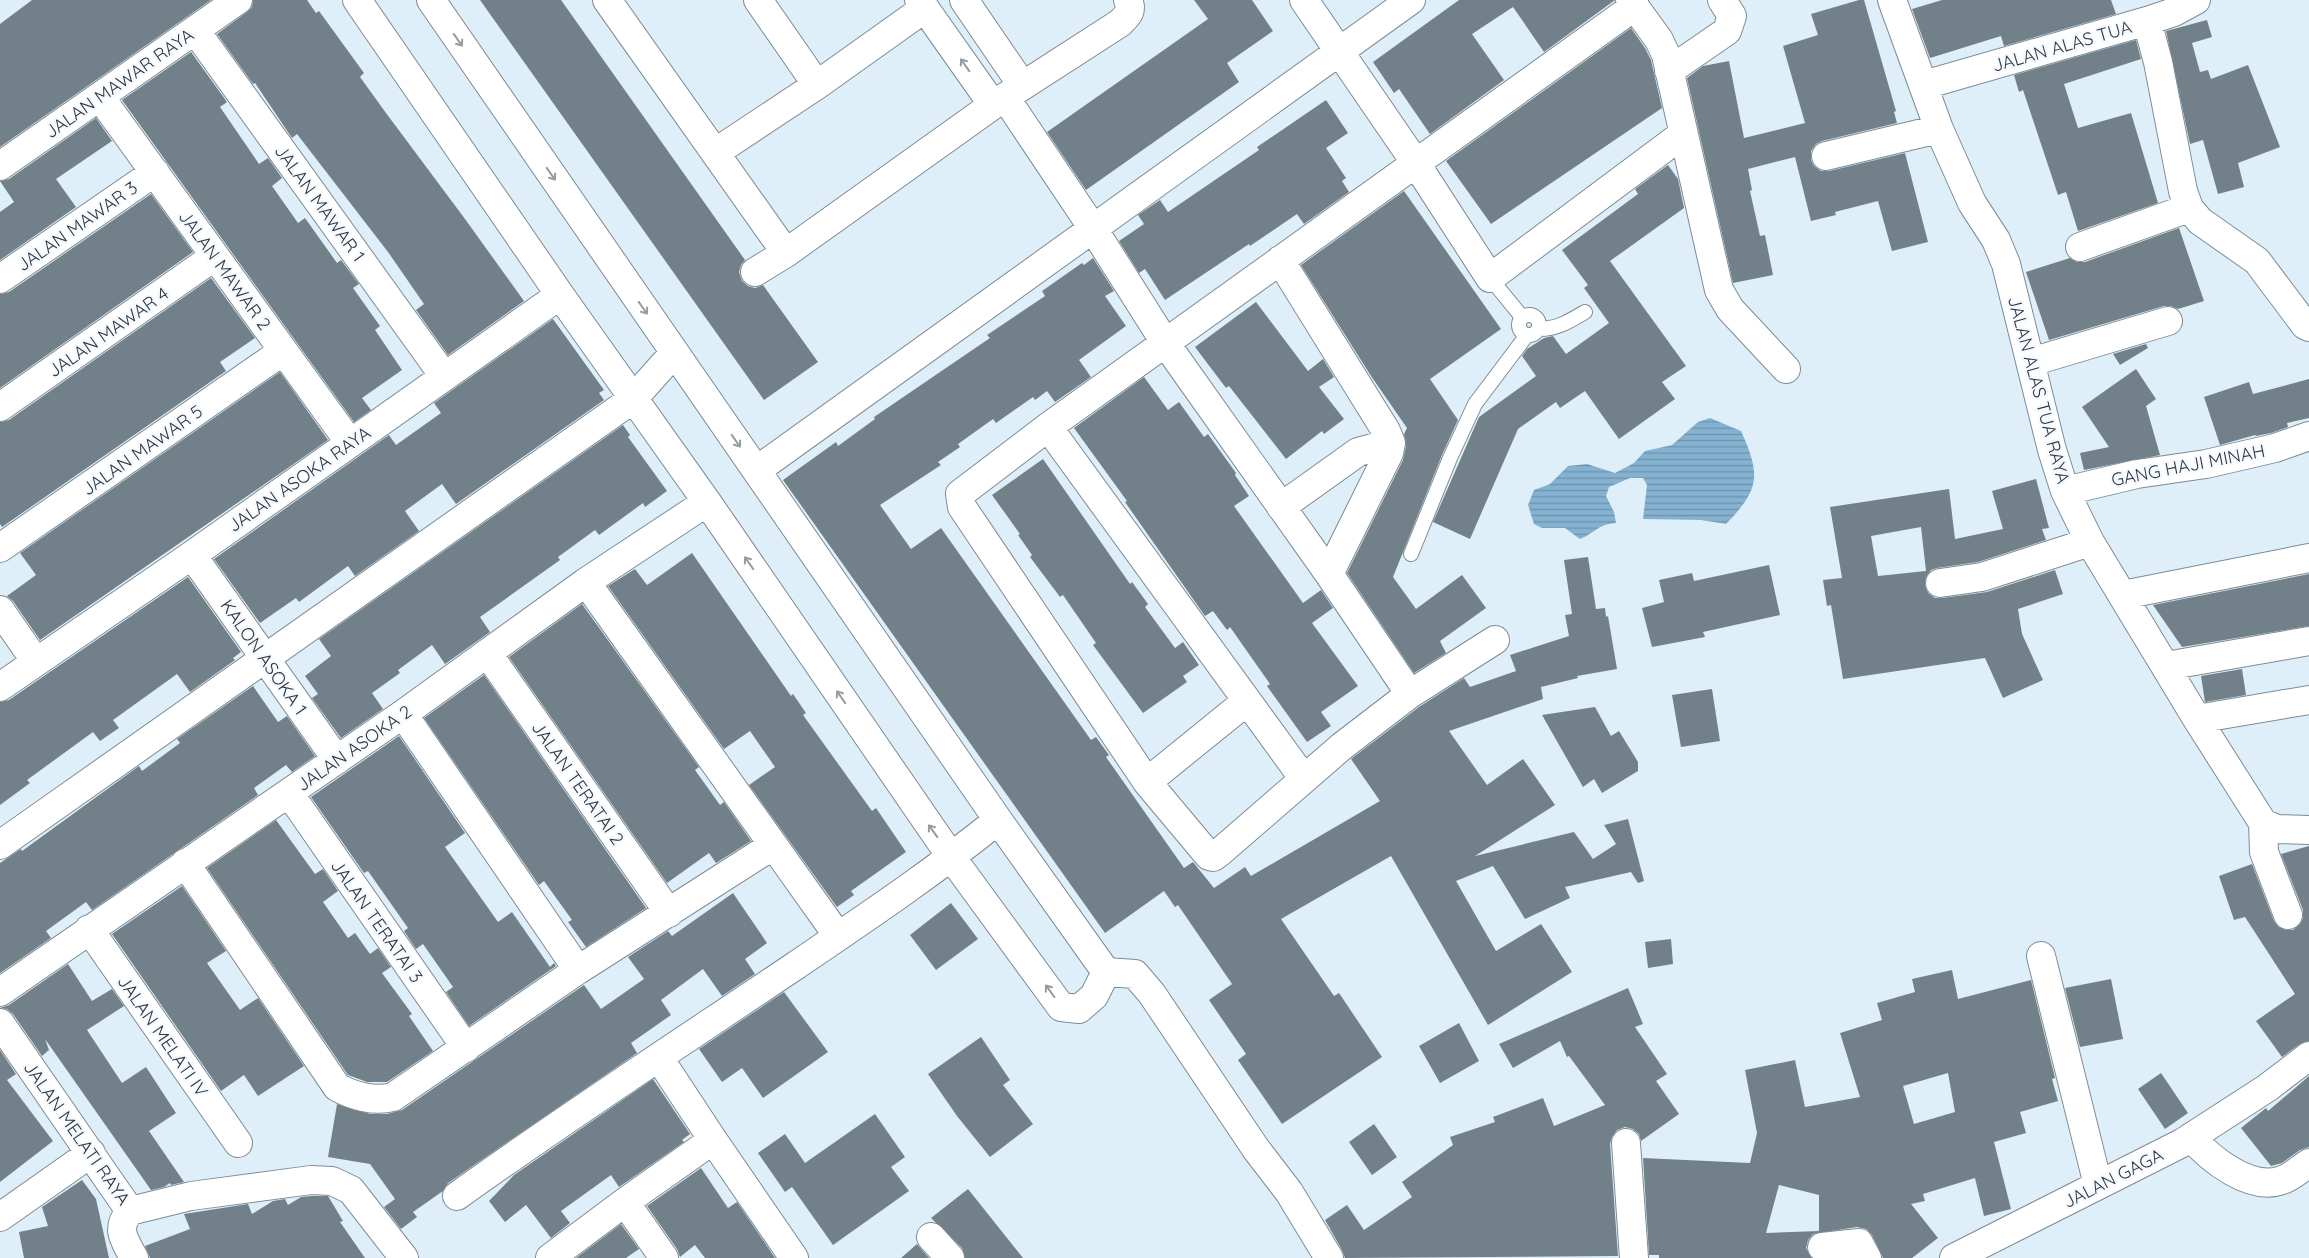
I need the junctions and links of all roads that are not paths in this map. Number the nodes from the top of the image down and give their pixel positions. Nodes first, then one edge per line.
1 (238, 0) edge
2 (357, 0) edge
3 (431, 0) edge
4 (607, 0) edge
5 (758, 0) edge
6 (964, 0) edge
7 (1128, 0) edge
8 (1304, 0) edge
9 (1411, 0) edge
10 (1722, 0) edge
11 (1892, 0) edge
12 (2196, 0) edge
13 (1633, 3) edge
14 (922, 4) edge
15 (2146, 21) junction
16 (195, 30) junction
17 (1340, 51) junction
18 (1669, 71) junction
19 (816, 84) junction
20 (1924, 84) junction
21 (1007, 96) junction
22 (100, 97) junction
23 (1939, 128) junction
24 (1683, 134) junction
25 (716, 152) junction
26 (1826, 156) dead end
27 (1415, 162) junction
28 (0, 166) edge
29 (154, 172) junction
30 (2189, 208) junction
31 (1092, 227) junction
32 (2080, 247) dead end
33 (786, 253) junction
34 (215, 256) junction
35 (1280, 260) junction
36 (755, 272) dead end
37 (1490, 278) junction
38 (0, 279) edge
39 (560, 295) junction
40 (1585, 312) dead end
41 (2168, 321) dead end
42 (2309, 327) edge
43 (1533, 332) junction
44 (1166, 344) junction
45 (284, 351) junction
46 (674, 353) junction
47 (2031, 362) junction
48 (1786, 369) dead end
49 (444, 376) junction
50 (633, 399) junction
51 (0, 407) edge
52 (1048, 426) junction
53 (2309, 436) edge
54 (350, 443) junction
55 (1391, 444) junction
56 (757, 470) junction
57 (2065, 491) junction
58 (707, 502) junction
59 (1282, 507) junction
60 (2090, 542) junction
61 (0, 548) edge
62 (1411, 554) dead end
63 (192, 555) junction
64 (2309, 558) edge
65 (1329, 574) junction
66 (586, 582) junction
67 (1940, 583) dead end
68 (2123, 595) junction
69 (0, 610) edge
70 (1495, 640) dead end
71 (2309, 641) edge
72 (488, 654) junction
73 (264, 657) junction
74 (36, 662) junction
75 (2166, 666) junction
76 (0, 687) edge
77 (1410, 694) junction
78 (2309, 700) edge
79 (1247, 701) junction
80 (403, 714) junction
81 (2197, 719) junction
82 (337, 760) junction
83 (1304, 779) junction
84 (1146, 782) junction
85 (289, 793) junction
86 (998, 820) junction
87 (2263, 823) junction
88 (2309, 830) edge
89 (0, 844) edge
90 (772, 846) junction
91 (952, 858) junction
92 (185, 863) junction
93 (669, 913) junction
94 (2288, 915) dead end
95 (89, 930) junction
96 (838, 936) junction
97 (2041, 956) dead end
98 (578, 970) junction
99 (1106, 972) junction
100 (0, 992) edge
101 (0, 1022) edge
102 (466, 1048) junction
103 (2309, 1056) edge
104 (659, 1058) junction
105 (2191, 1137) junction
106 (713, 1140) junction
107 (238, 1143) dead end
108 (1626, 1143) dead end
109 (90, 1153) junction
110 (2309, 1163) edge
111 (2098, 1185) junction
112 (457, 1196) dead end
113 (625, 1202) junction
114 (130, 1211) junction
115 (5, 1214) edge
116 (931, 1237) dead end
117 (1822, 1247) dead end
118 (134, 1258) edge
119 (404, 1258) edge
120 (550, 1258) edge
121 (664, 1258) edge
122 (794, 1258) edge
123 (950, 1258) edge
124 (1329, 1258) edge
125 (1634, 1258) edge
126 (1867, 1258) edge
127 (1954, 1258) edge

1 - 16 street, JALAN MAWAR RAYA
2 - 39 street
3 -> 46 street
4 - 25 street
5 - 19 street
6 - 21 street
7 - 21 street
8 - 17 street
9 - 17 street
10 - 18 street
11 - 20 street, JALAN ALAS TUA RAYA
12 - 15 street, JALAN ALAS TUA
13 - 18 street
13 - 27 street
14 - 19 street
21 -> 14 street
15 - 20 street, JALAN ALAS TUA
15 - 30 street
16 - 22 street, JALAN MAWAR RAYA
16 - 49 street, JALAN MAWAR 1
17 - 27 street
17 - 31 street
18 - 24 street
19 - 25 street
20 - 23 street, JALAN ALAS TUA RAYA
21 - 31 street
21 - 33 street
22 - 28 street, JALAN MAWAR RAYA
22 - 29 street, JALAN MAWAR 2
23 - 26 street
23 - 47 street, JALAN ALAS TUA RAYA
24 - 37 street
24 - 48 street
25 - 33 street
27 - 35 street
27 - 37 street
29 - 34 street, JALAN MAWAR 2
29 - 38 street, JALAN MAWAR 3
30 - 32 street
30 - 42 street
31 - 44 street
31 - 56 street
33 - 36 street
34 - 45 street, JALAN MAWAR 2
34 - 51 street, JALAN MAWAR 4
35 - 44 street
35 - 55 street
37 - 43 lane
39 - 49 street, JALAN ASOKA RAYA
39 - 50 street
40 - 43 lane
41 - 47 street
43 - 62 lane
44 - 52 street
44 - 59 street
45 - 54 street, JALAN MAWAR 2
45 - 61 street, JALAN MAWAR 5
46 - 50 street
46 -> 56 street
47 - 57 street, JALAN ALAS TUA RAYA
49 - 54 street, JALAN ASOKA RAYA
50 - 58 street
50 - 73 street
52 - 79 street
52 - 84 street
53 - 57 street, GANG HAJI MINAH
54 - 63 street, JALAN ASOKA RAYA
55 - 59 street
55 - 65 street
56 - 86 street
57 - 60 street, JALAN ALAS TUA RAYA
58 - 66 street, JALAN ASOKA 2
91 -> 58 street
59 - 65 street
60 - 67 street
60 - 68 street, JALAN ALAS TUA RAYA
63 - 73 street, KALON ASOKA 1
63 - 74 street, JALAN ASOKA RAYA
64 - 68 street
65 - 77 street
66 - 72 street, JALAN ASOKA 2
66 - 90 street
68 - 75 street, JALAN ALAS TUA RAYA
69 - 74 street
70 - 77 street
71 - 75 street
72 - 80 street, JALAN ASOKA 2
72 - 93 street, JALAN TERATAI 2
73 - 82 street, KALON ASOKA 1
73 - 89 street
74 - 76 street, JALAN ASOKA RAYA
75 - 81 street, JALAN ALAS TUA RAYA
77 - 83 street
78 - 81 street
79 - 83 street
79 - 84 street
80 - 82 street, JALAN ASOKA 2
80 - 98 street
81 - 87 street, JALAN ALAS TUA RAYA
82 - 85 street, JALAN ASOKA 2
83 - 84 street
85 - 92 street, JALAN ASOKA 2
85 - 102 street, JALAN TERATAI 3
86 - 91 street
86 - 99 street
87 - 88 street
87 - 94 street
90 - 93 street
90 - 96 street
91 - 96 street
99 -> 91 street
92 - 95 street, JALAN ASOKA 2
92 - 102 street
93 - 98 street
95 - 100 street, JALAN ASOKA 2
95 - 107 street, JALAN MELATI IV
96 - 104 street
97 - 111 street
98 - 102 street
99 - 124 street
101 - 109 street, JALAN MELATI RAYA
103 - 105 street, JALAN GAGA
104 - 106 street
104 - 112 street
105 - 110 street
105 - 111 street, JALAN GAGA
106 - 113 street
106 - 122 street
108 - 125 street
109 - 114 street, JALAN MELATI RAYA
109 - 115 street
111 - 127 street, JALAN GAGA
113 - 120 street
113 - 121 street
114 - 118 street
114 - 119 street, JALAN MELATI RAYA
116 - 123 street
117 - 126 street

